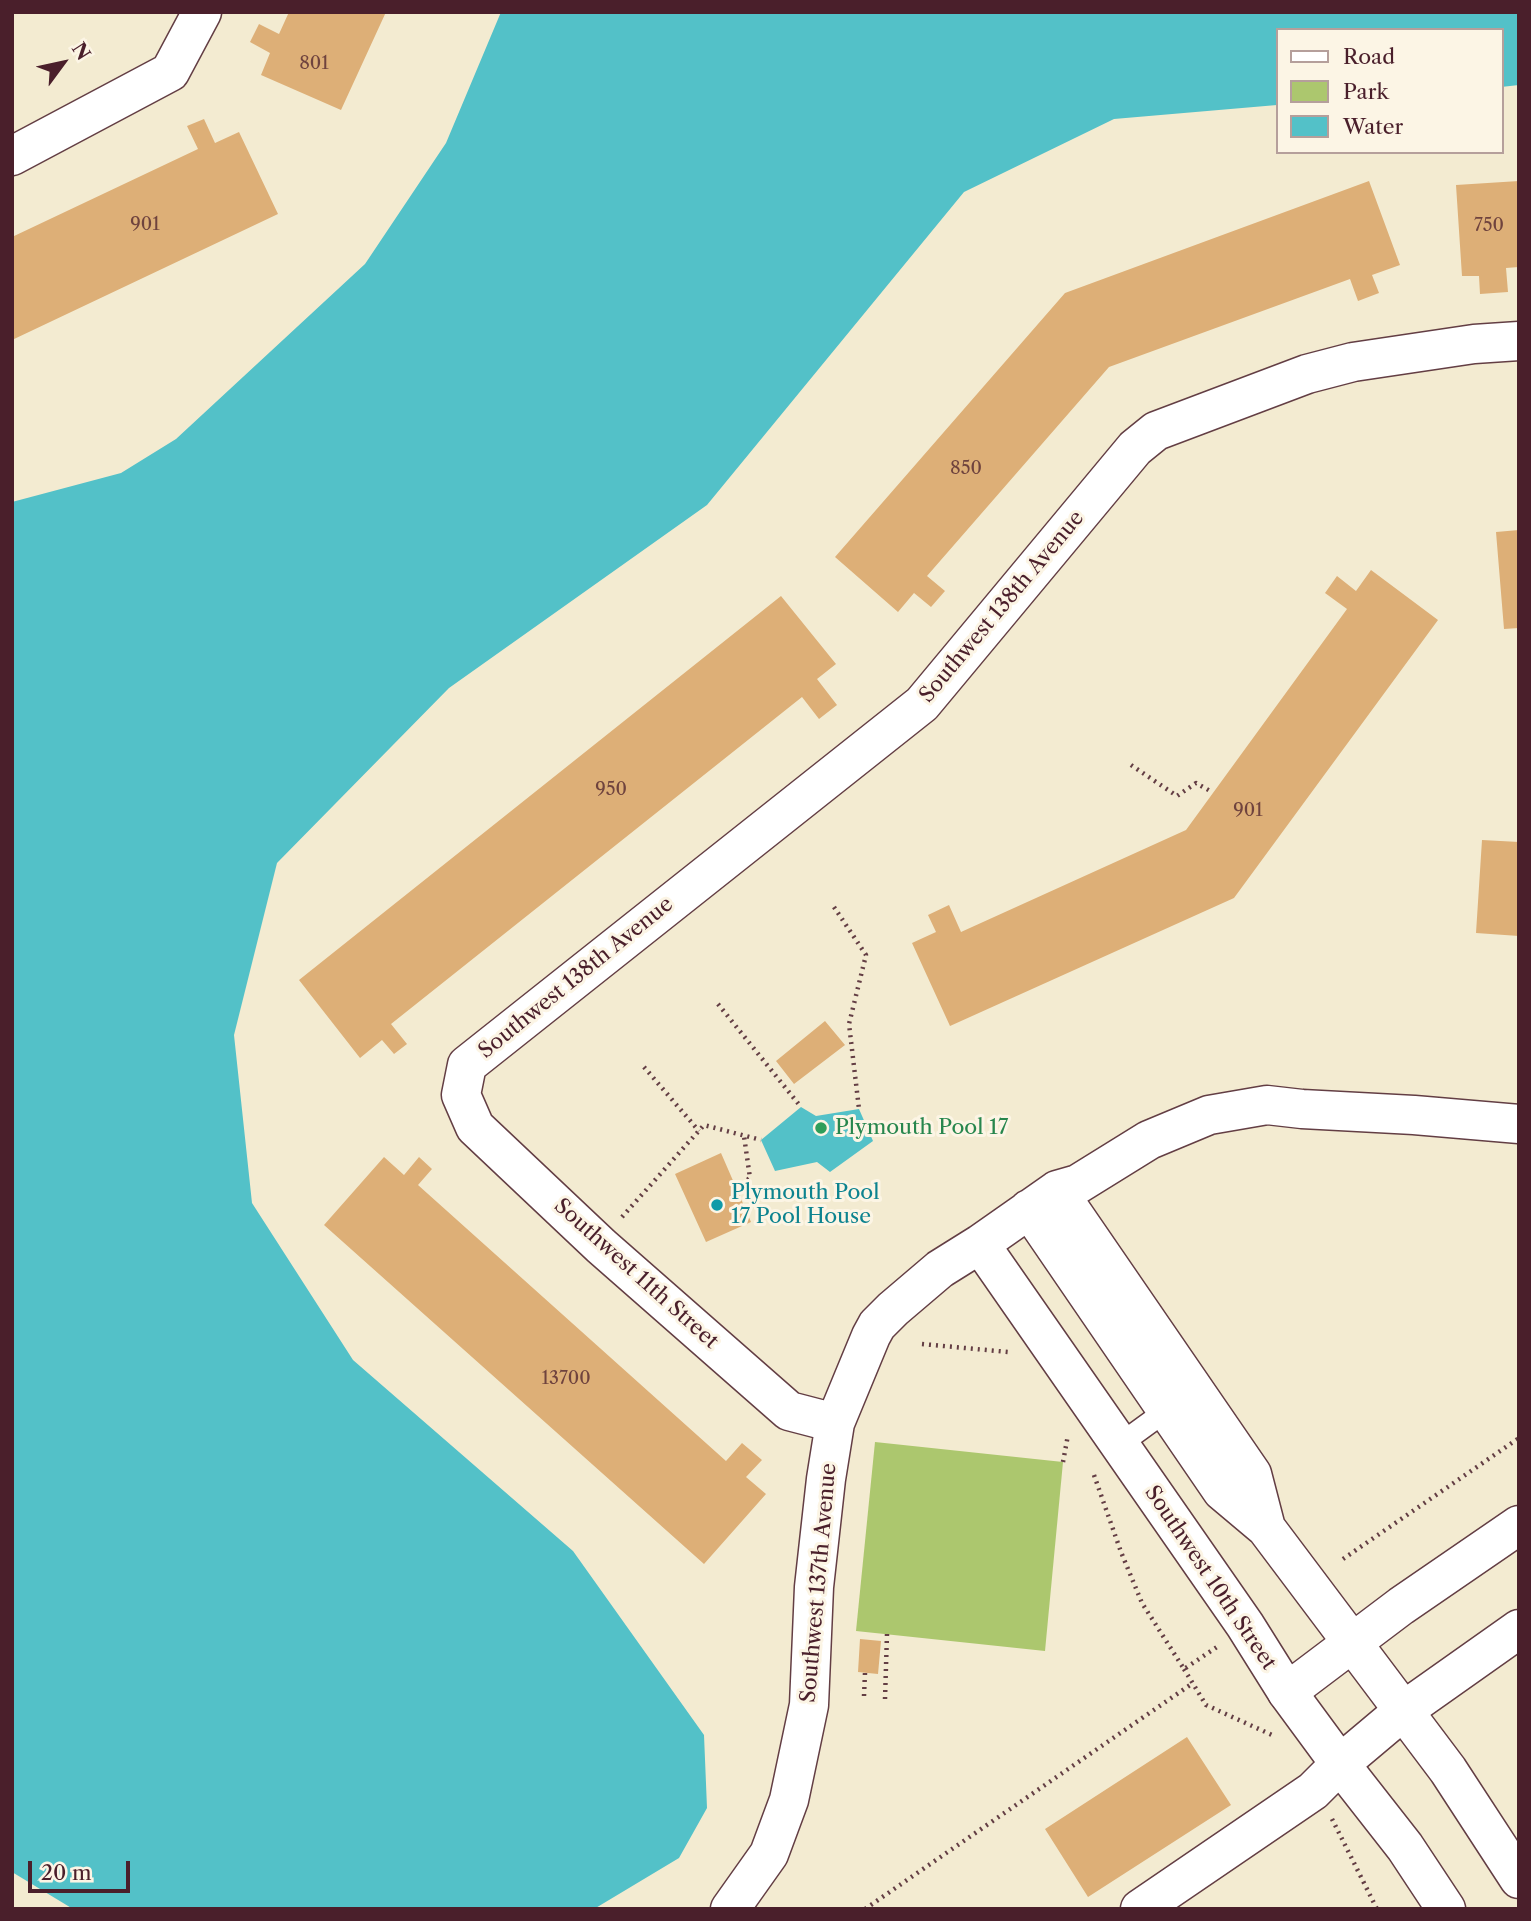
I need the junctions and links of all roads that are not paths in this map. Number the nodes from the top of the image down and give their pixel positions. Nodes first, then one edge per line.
1 (202, 12) edge
2 (12, 156) edge
3 (1519, 341) edge
4 (461, 1095) joint
5 (1519, 1124) edge
6 (1043, 1200) junction
7 (980, 1244) junction
8 (1167, 1410) junction
9 (835, 1423) junction
10 (1105, 1456) junction
11 (1519, 1525) edge
12 (1266, 1528) junction
13 (1519, 1629) edge
14 (1352, 1644) junction
15 (1287, 1692) junction
16 (1403, 1711) junction
17 (1340, 1764) junction
18 (1519, 1878) edge
19 (730, 1909) edge
20 (1140, 1909) edge
21 (1446, 1909) edge

1 - 2 street
3 - 4 street, Southwest 138th Avenue
4 - 9 street, Southwest 11th Street
5 - 6 street, Southwest 137th Avenue
6 - 7 street, Southwest 137th Avenue
6 - 8 street
6 - 12 street
7 - 9 street, Southwest 137th Avenue
7 - 10 street, Southwest 10th Street
8 - 10 lane
8 - 12 street
9 - 19 street, Southwest 137th Avenue
10 - 15 street, Southwest 10th Street
11 - 14 street
12 - 14 street
13 - 16 street
14 - 15 street
14 - 16 street
15 - 17 street, Southwest 10th Street
16 - 17 street
16 - 18 street
17 - 20 street
17 - 21 street, Southwest 10th Street

